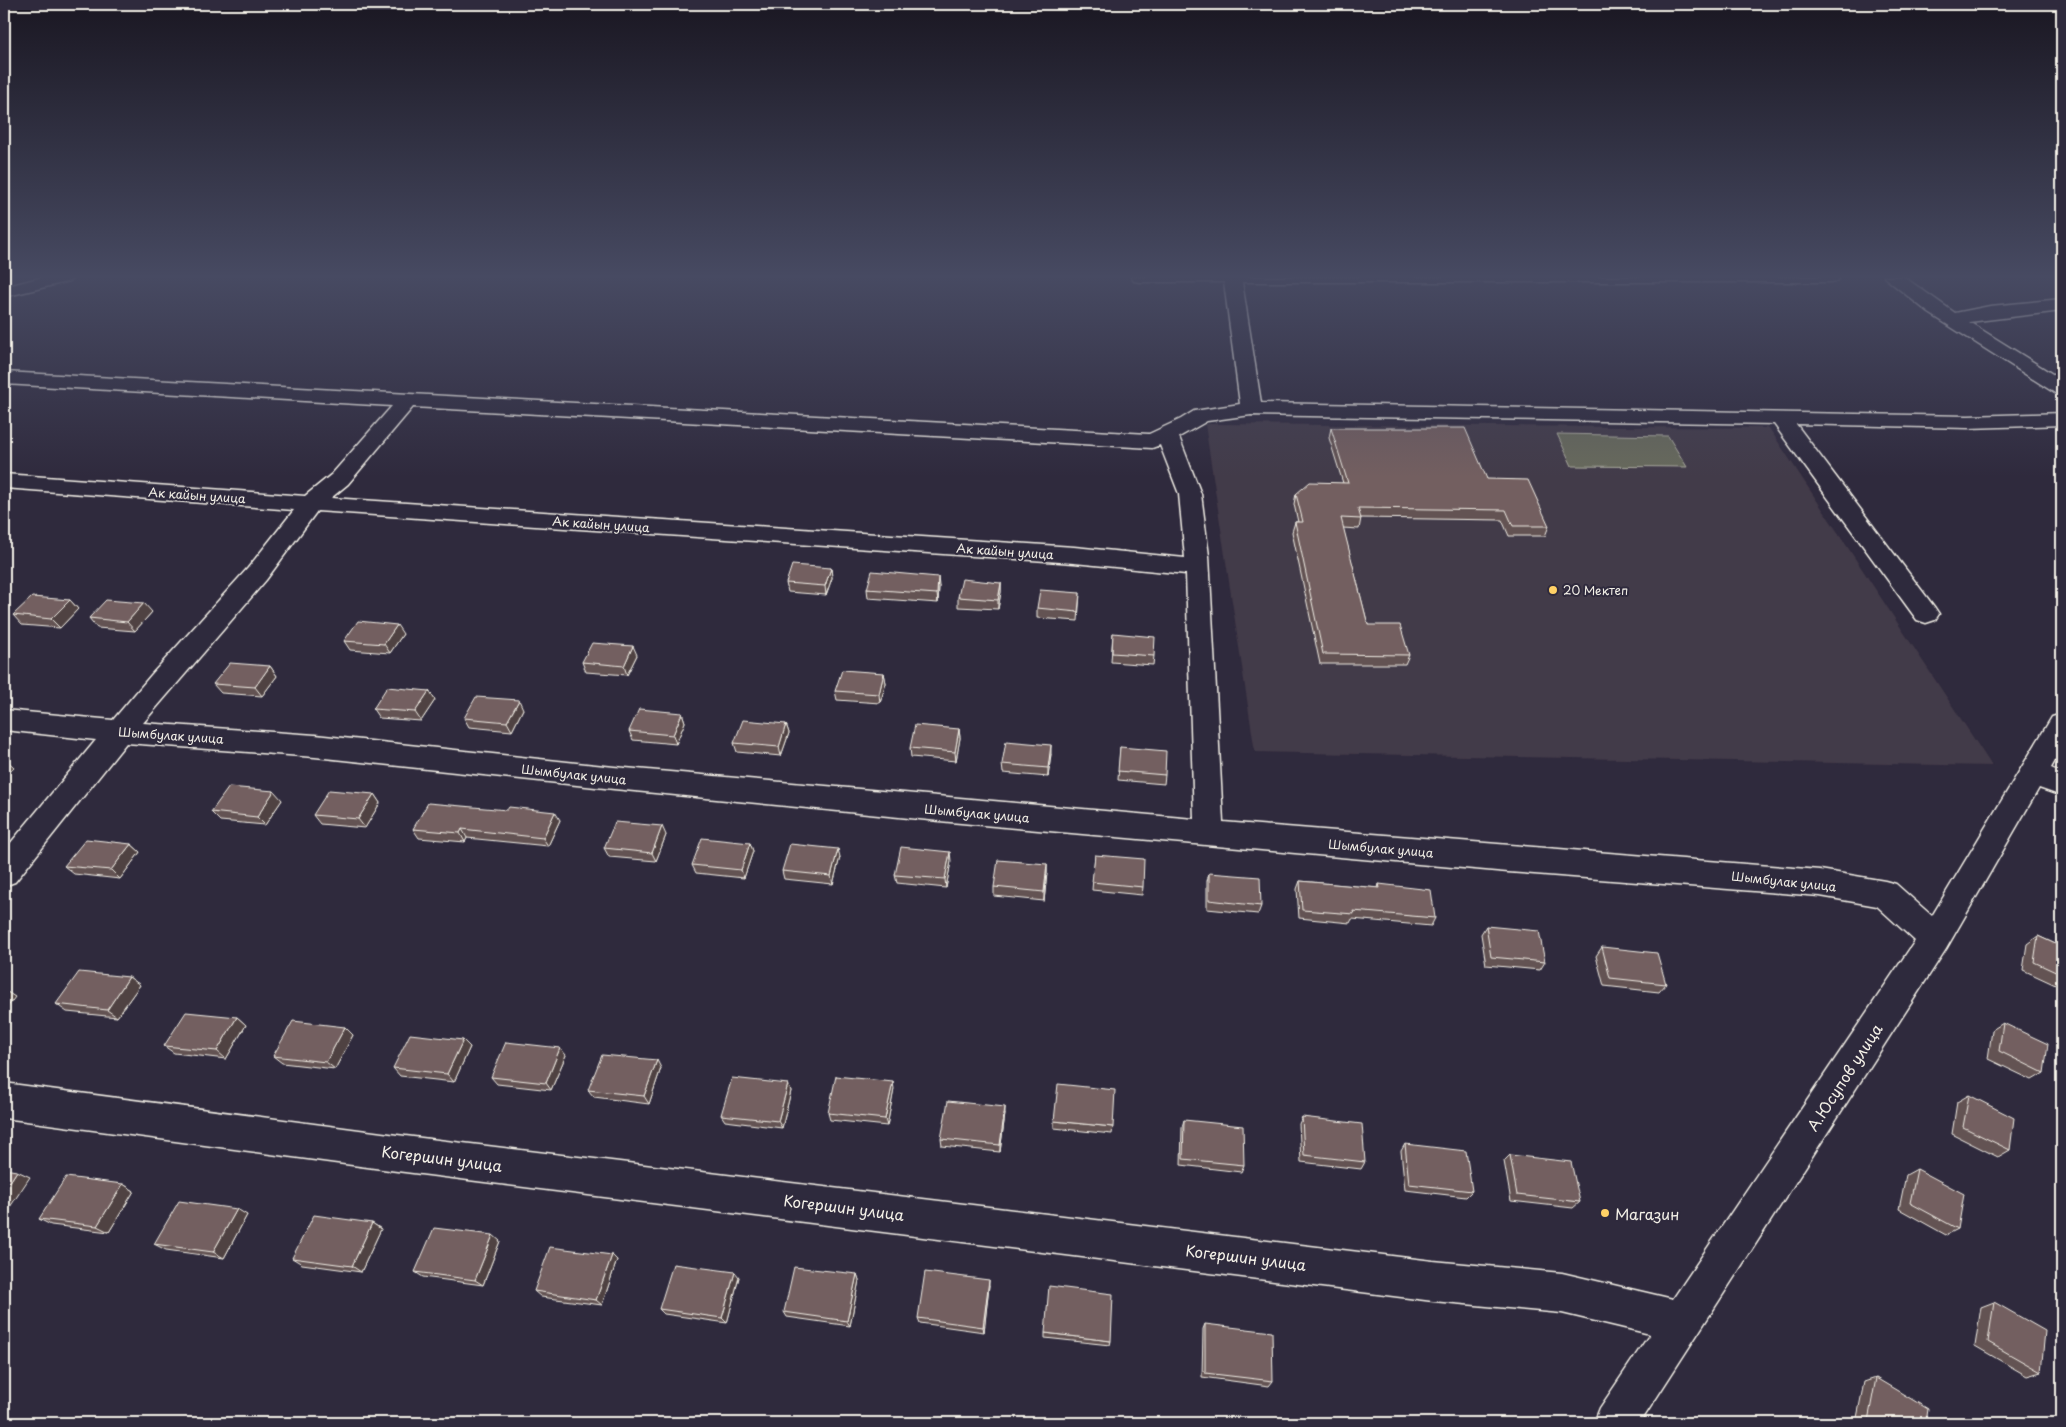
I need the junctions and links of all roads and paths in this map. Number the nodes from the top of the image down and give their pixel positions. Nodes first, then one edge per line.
1 (1242, 344) edge
2 (1991, 344) edge
3 (4, 378) edge
4 (2062, 389) edge
5 (408, 400) junction
6 (1251, 409) junction
7 (1780, 417) junction
8 (2062, 419) edge
9 (1167, 434) junction
10 (4, 481) edge
11 (312, 502) junction
12 (1198, 567) junction
13 (1926, 614) dead end
14 (4, 720) edge
15 (2062, 724) edge
16 (122, 732) junction
17 (2047, 779) edge
18 (1209, 833) junction
19 (4, 873) edge
20 (1935, 939) junction
21 (4, 1101) edge
22 (1683, 1322) junction
23 (1615, 1423) edge

1 - 6 street
2 - 4 street
3 - 5 street
5 - 9 street
5 - 11 street
6 - 7 street
6 - 9 street
7 - 8 street
7 - 13 street
9 - 12 street
10 - 11 street, Ак кайын улица
11 - 12 street, Ак кайын улица
11 - 16 street
12 - 18 street
14 - 16 street, Шымбулак улица
15 - 17 street, А.Юсупов улица
16 - 18 street, Шымбулак улица
16 - 19 street
17 - 20 street, А.Юсупов улица
18 - 20 street, Шымбулак улица
20 - 22 street, А.Юсупов улица
21 - 22 street, Когершин улица
22 - 23 street, А.Юсупов улица

